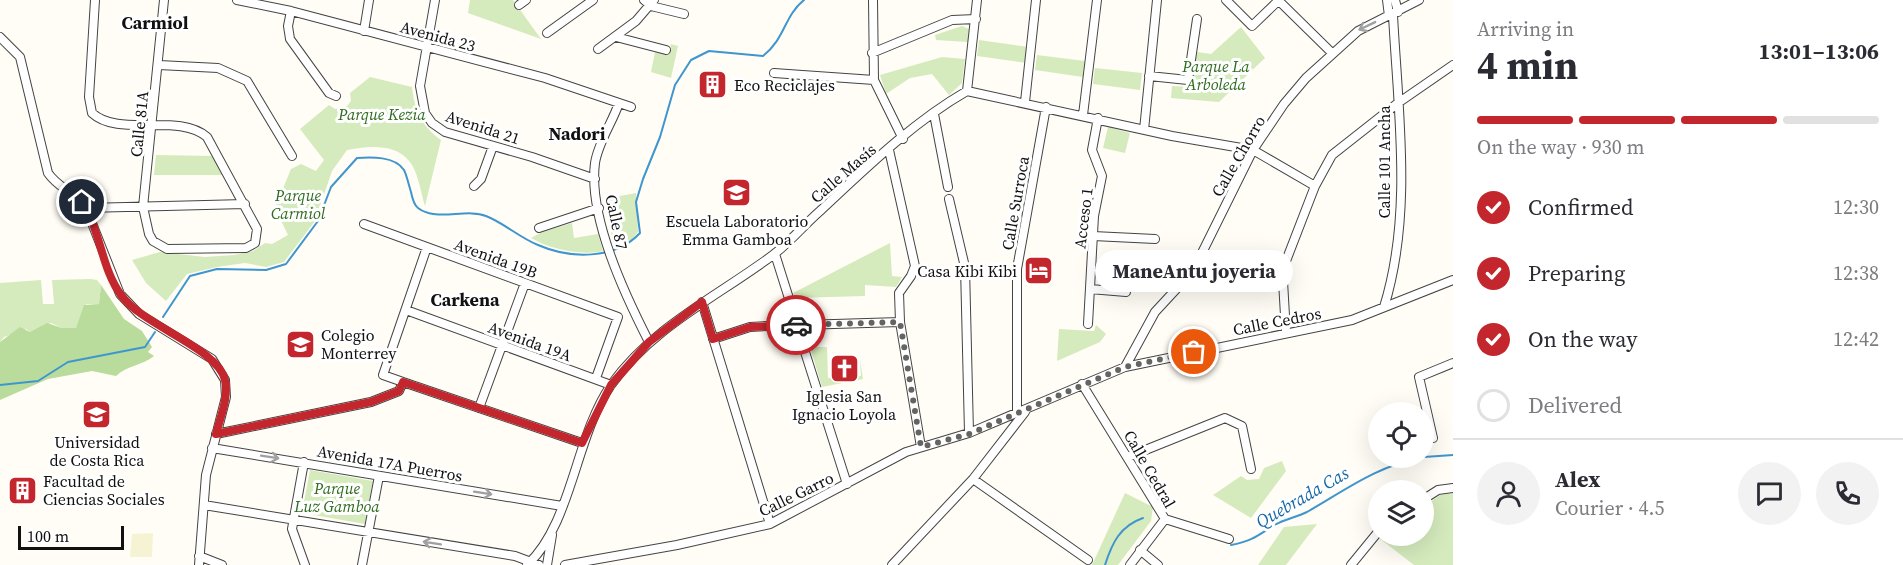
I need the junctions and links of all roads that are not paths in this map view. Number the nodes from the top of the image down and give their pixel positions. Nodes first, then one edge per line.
1 (95, 0) edge
2 (164, 0) edge
3 (237, 0) edge
4 (369, 0) edge
5 (435, 0) edge
6 (593, 0) edge
7 (873, 0) edge
8 (977, 0) edge
9 (1036, 0) edge
10 (1097, 0) edge
11 (1157, 0) edge
12 (1226, 0) edge
13 (1278, 0) edge
14 (1387, 0) edge
15 (1395, 0) edge
16 (1414, 1) edge
17 (650, 2) edge
18 (291, 11) junction
19 (684, 14) dead end
20 (1394, 15) junction
21 (976, 19) junction
22 (1197, 19) dead end
23 (364, 31) junction
24 (547, 33) dead end
25 (0, 37) edge
26 (616, 37) junction
27 (427, 47) junction
28 (598, 49) dead end
29 (666, 50) dead end
30 (872, 52) junction
31 (1332, 53) junction
32 (159, 65) junction
33 (1453, 65) edge
34 (774, 73) dead end
35 (1149, 76) junction
36 (874, 81) junction
37 (967, 91) junction
38 (336, 96) dead end
39 (1025, 102) junction
40 (1398, 102) junction
41 (619, 104) junction
42 (1046, 106) junction
43 (630, 107) dead end
44 (933, 114) junction
45 (1083, 115) junction
46 (1098, 118) junction
47 (153, 125) junction
48 (1144, 130) junction
49 (903, 139) junction
50 (493, 146) junction
51 (889, 150) junction
52 (1253, 150) junction
53 (292, 156) dead end
54 (595, 179) junction
55 (474, 186) dead end
56 (1315, 186) junction
57 (948, 187) dead end
58 (949, 200) dead end
59 (245, 204) junction
60 (143, 207) junction
61 (86, 208) junction
62 (599, 208) junction
63 (364, 224) dead end
64 (539, 228) dead end
65 (1093, 236) junction
66 (1155, 239) dead end
67 (427, 248) junction
68 (775, 254) junction
69 (1453, 280) edge
70 (525, 283) junction
71 (1090, 289) junction
72 (1126, 292) dead end
73 (702, 302) junction
74 (1384, 307) junction
75 (406, 310) junction
76 (900, 322) junction
77 (1088, 324) dead end
78 (798, 325) junction
79 (1286, 333) junction
80 (713, 339) junction
81 (649, 342) junction
82 (803, 343) dead end
83 (502, 345) junction
84 (806, 352) dead end
85 (1453, 363) edge
86 (1125, 367) junction
87 (596, 378) junction
88 (403, 382) junction
89 (1082, 384) junction
90 (611, 385) junction
91 (1425, 402) edge
92 (478, 408) junction
93 (1026, 410) junction
94 (1017, 414) junction
95 (216, 434) junction
96 (969, 434) junction
97 (582, 443) junction
98 (921, 447) junction
99 (212, 448) junction
100 (1128, 457) junction
101 (304, 462) junction
102 (1251, 469) dead end
103 (379, 476) junction
104 (973, 479) junction
105 (847, 484) junction
106 (1453, 488) edge
107 (1434, 493) edge
108 (204, 504) junction
109 (562, 506) junction
110 (294, 519) junction
111 (1165, 519) junction
112 (770, 524) junction
113 (552, 530) junction
114 (368, 532) junction
115 (1229, 538) dead end
116 (1368, 544) edge
117 (1140, 550) junction
118 (899, 557) junction
119 (1088, 560) dead end
120 (199, 561) edge
121 (529, 564) edge
122 (585, 564) edge
123 (222, 565) edge
124 (305, 565) edge
125 (362, 565) edge
126 (539, 565) edge
127 (547, 565) edge
128 (565, 565) edge
129 (892, 565) edge
130 (907, 565) edge
131 (1130, 565) edge
132 (1158, 565) edge
133 (1351, 565) edge

1 - 47 street
2 - 32 street, Calle 81A
3 - 18 street, Avenida 23
4 - 23 street
5 - 27 street
6 - 24 street
7 - 30 street
8 - 21 street
9 - 39 street
10 - 45 street
11 - 35 street
12 - 13 street
13 - 31 street
14 - 20 street
15 - 20 street
16 - 20 street, Calle Chorro
17 - 19 street
17 - 26 street
18 - 23 street, Avenida 23
18 - 38 street
20 -> 31 street, Calle Chorro
20 - 40 street, Calle 101 Ancha
21 - 30 street
21 - 37 street
22 - 35 street
23 - 27 street, Avenida 23
25 - 61 street
26 - 28 street
26 - 29 street
27 - 41 street, Avenida 23
27 - 50 street, Avenida 21
30 - 36 street
31 - 52 street, Calle Chorro
32 - 47 street, Calle 81A
32 - 53 street
33 - 40 street
34 - 36 street
35 - 48 street
36 - 49 street
37 - 39 street
37 - 44 street, Calle Masís
39 - 42 street
40 - 56 street
40 - 74 street, Calle 101 Ancha
41 - 43 street, Avenida 23
41 - 54 street, Calle 87
42 - 45 street
42 - 94 street, Calle Surroca
44 - 49 street, Calle Masís
44 - 57 street
45 - 46 street
46 - 48 street
46 - 65 street, Acceso 1
47 - 59 street
47 - 60 street, Calle 81A
48 - 52 street
49 - 51 street, Calle Masís
50 - 54 street, Avenida 21
50 - 55 street
51 - 68 street, Calle Masís
51 - 76 street
52 - 56 street
52 - 86 street, Calle Chorro
54 - 62 street, Calle 87
56 - 79 street
58 - 96 street
59 - 60 street
59 - 60 street, Calle 81A
60 - 61 street
61 - 95 street
62 - 64 street
62 - 81 street, Calle 87
63 - 67 street, Avenida 19B
65 - 66 street
65 - 71 street, Acceso 1
67 - 70 street, Avenida 19B
67 - 75 street
68 - 73 street, Calle Masís
68 - 78 street
69 - 74 street, Calle Cedros
70 - 83 street
70 - 87 street, Avenida 19B
71 - 72 street
71 - 77 street, Acceso 1
73 - 80 street
73 - 81 street, Calle Masís
74 - 79 street, Calle Cedros
75 - 83 street, Avenida 19A
75 - 88 street
76 - 78 street
76 - 98 street
78 - 80 street
78 - 82 street
79 - 86 street, Calle Cedros
80 - 112 street
81 - 90 street, Calle Masís
83 - 87 street, Avenida 19A
83 - 92 street
84 - 105 street
85 - 91 street
86 - 89 street, Calle Cedros
87 - 90 street, Avenida 19A
88 - 92 street
88 - 95 street
89 - 93 street, Calle Cedros
89 - 100 street, Calle Cedral
90 - 97 street, Calle Masís
92 - 97 street
93 - 94 street, Calle Garro
93 - 104 street, Calle Cedros
94 - 96 street, Calle Garro
95 - 99 street
96 - 98 street, Calle Garro
97 - 109 street, Calle Masís
98 - 105 street, Calle Garro
99 -> 101 street, Avenida 17A Puerros
99 - 108 street
100 - 102 street
100 - 111 street, Calle Cedral
101 - 103 street, Avenida 17A Puerros
101 - 110 street
103 -> 109 street, Avenida 17A Puerros
103 - 114 street
104 - 118 street, Calle Cedros
104 - 119 street
105 - 112 street, Calle Garro
106 - 107 street
108 - 110 street
108 - 120 street
109 - 113 street, Calle Masís
110 - 114 street
110 - 124 street
111 - 115 street
111 - 117 street, Calle Cedral
112 - 122 street, Calle Garro
113 - 121 street, Calle Masís
113 - 127 street
121 -> 114 street
114 - 125 street
116 - 133 street
117 - 131 street, Calle Cedral
117 - 132 street
118 - 129 street, Calle Cedros
118 - 130 street
120 - 123 street
121 - 126 street
122 - 128 street, Calle Garro

